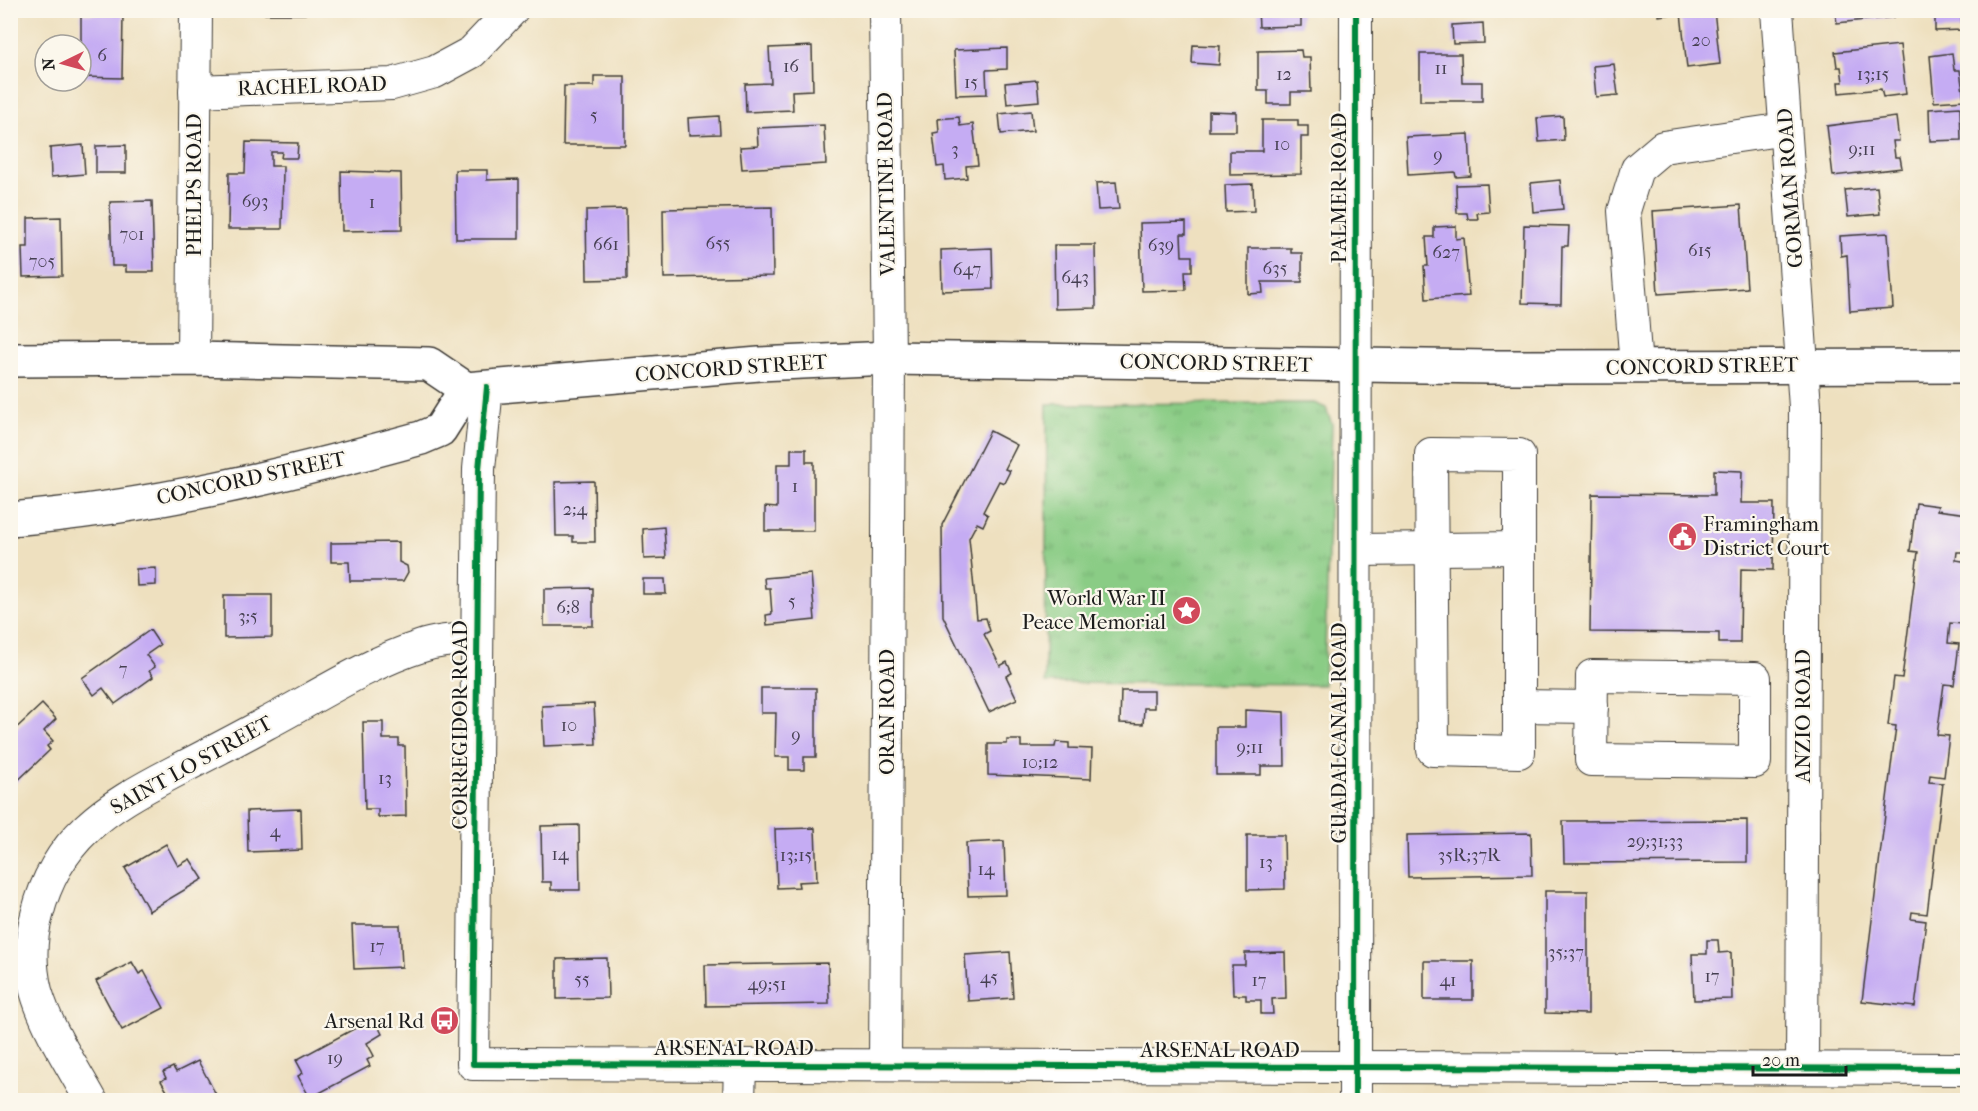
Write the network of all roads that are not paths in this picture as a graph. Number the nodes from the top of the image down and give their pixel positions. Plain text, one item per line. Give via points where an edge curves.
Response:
1 (196, 10) edge
2 (512, 10) edge
3 (885, 10) edge
4 (1356, 10) edge
5 (1777, 10) edge
6 (195, 91) junction
7 (1785, 129) junction
8 (889, 358) junction
9 (193, 359) junction
10 (10, 360) edge
11 (1803, 365) junction
12 (1358, 366) junction
13 (1968, 366) edge
14 (1636, 367) junction
15 (477, 388) junction
16 (10, 519) edge
17 (1519, 548) junction
18 (1431, 549) junction
19 (1357, 550) junction
20 (477, 639) junction
21 (1519, 706) junction
22 (1592, 707) junction
23 (1755, 707) junction
24 (1803, 707) junction
25 (473, 1064) joint
26 (740, 1065) junction
27 (885, 1065) junction
28 (1355, 1066) junction
29 (1802, 1068) junction
30 (1968, 1069) edge
31 (91, 1101) edge
32 (739, 1101) edge
33 (1355, 1101) edge

1 - 6 street, PHELPS ROAD
2 - 6 street, RACHEL ROAD via 472,52 435,72 392,84
3 - 8 street, VALENTINE ROAD
4 - 12 street, PALMER ROAD via 1354,197
5 - 7 street, GORMAN ROAD
6 - 9 street, PHELPS ROAD
7 - 11 street, GORMAN ROAD
7 - 14 street via 1663,147 1637,169 1624,211
8 - 12 main road, CONCORD STREET
8 - 15 main road, CONCORD STREET via 759,364
8 - 27 street, ORAN ROAD
9 - 10 main road
9 - 15 main road via 429,364
11 - 13 main road, CONCORD STREET
11 - 14 main road, CONCORD STREET
11 - 24 street, ANZIO ROAD
12 - 14 main road, CONCORD STREET
12 - 19 street, GUADALCANAL ROAD
15 - 16 main road, CONCORD STREET via 440,430 421,438 172,497
15 - 20 street, CORREGIDOR ROAD
17 - 18 street
17 - 18 street via 1519,455 1431,454
17 - 21 street
18 - 19 street
18 - 21 street via 1433,750 1519,752
19 - 28 street, GUADALCANAL ROAD
20 - 25 street, CORREGIDOR ROAD
20 - 31 street, SAINT LO STREET via 446,640 397,655 131,794 90,823 68,847 40,900 31,962 46,1017
21 - 22 street
22 - 23 street via 1592,676 1755,678
22 - 23 street via 1591,760 1755,762
23 - 24 street
24 - 29 street, ANZIO ROAD
25 - 26 street, ARSENAL ROAD
26 - 27 street, ARSENAL ROAD
26 - 32 street
27 - 28 street, ARSENAL ROAD
28 - 29 street, ARSENAL ROAD
28 - 33 street, GUADALCANAL ROAD
29 - 30 street, ARSENAL ROAD

